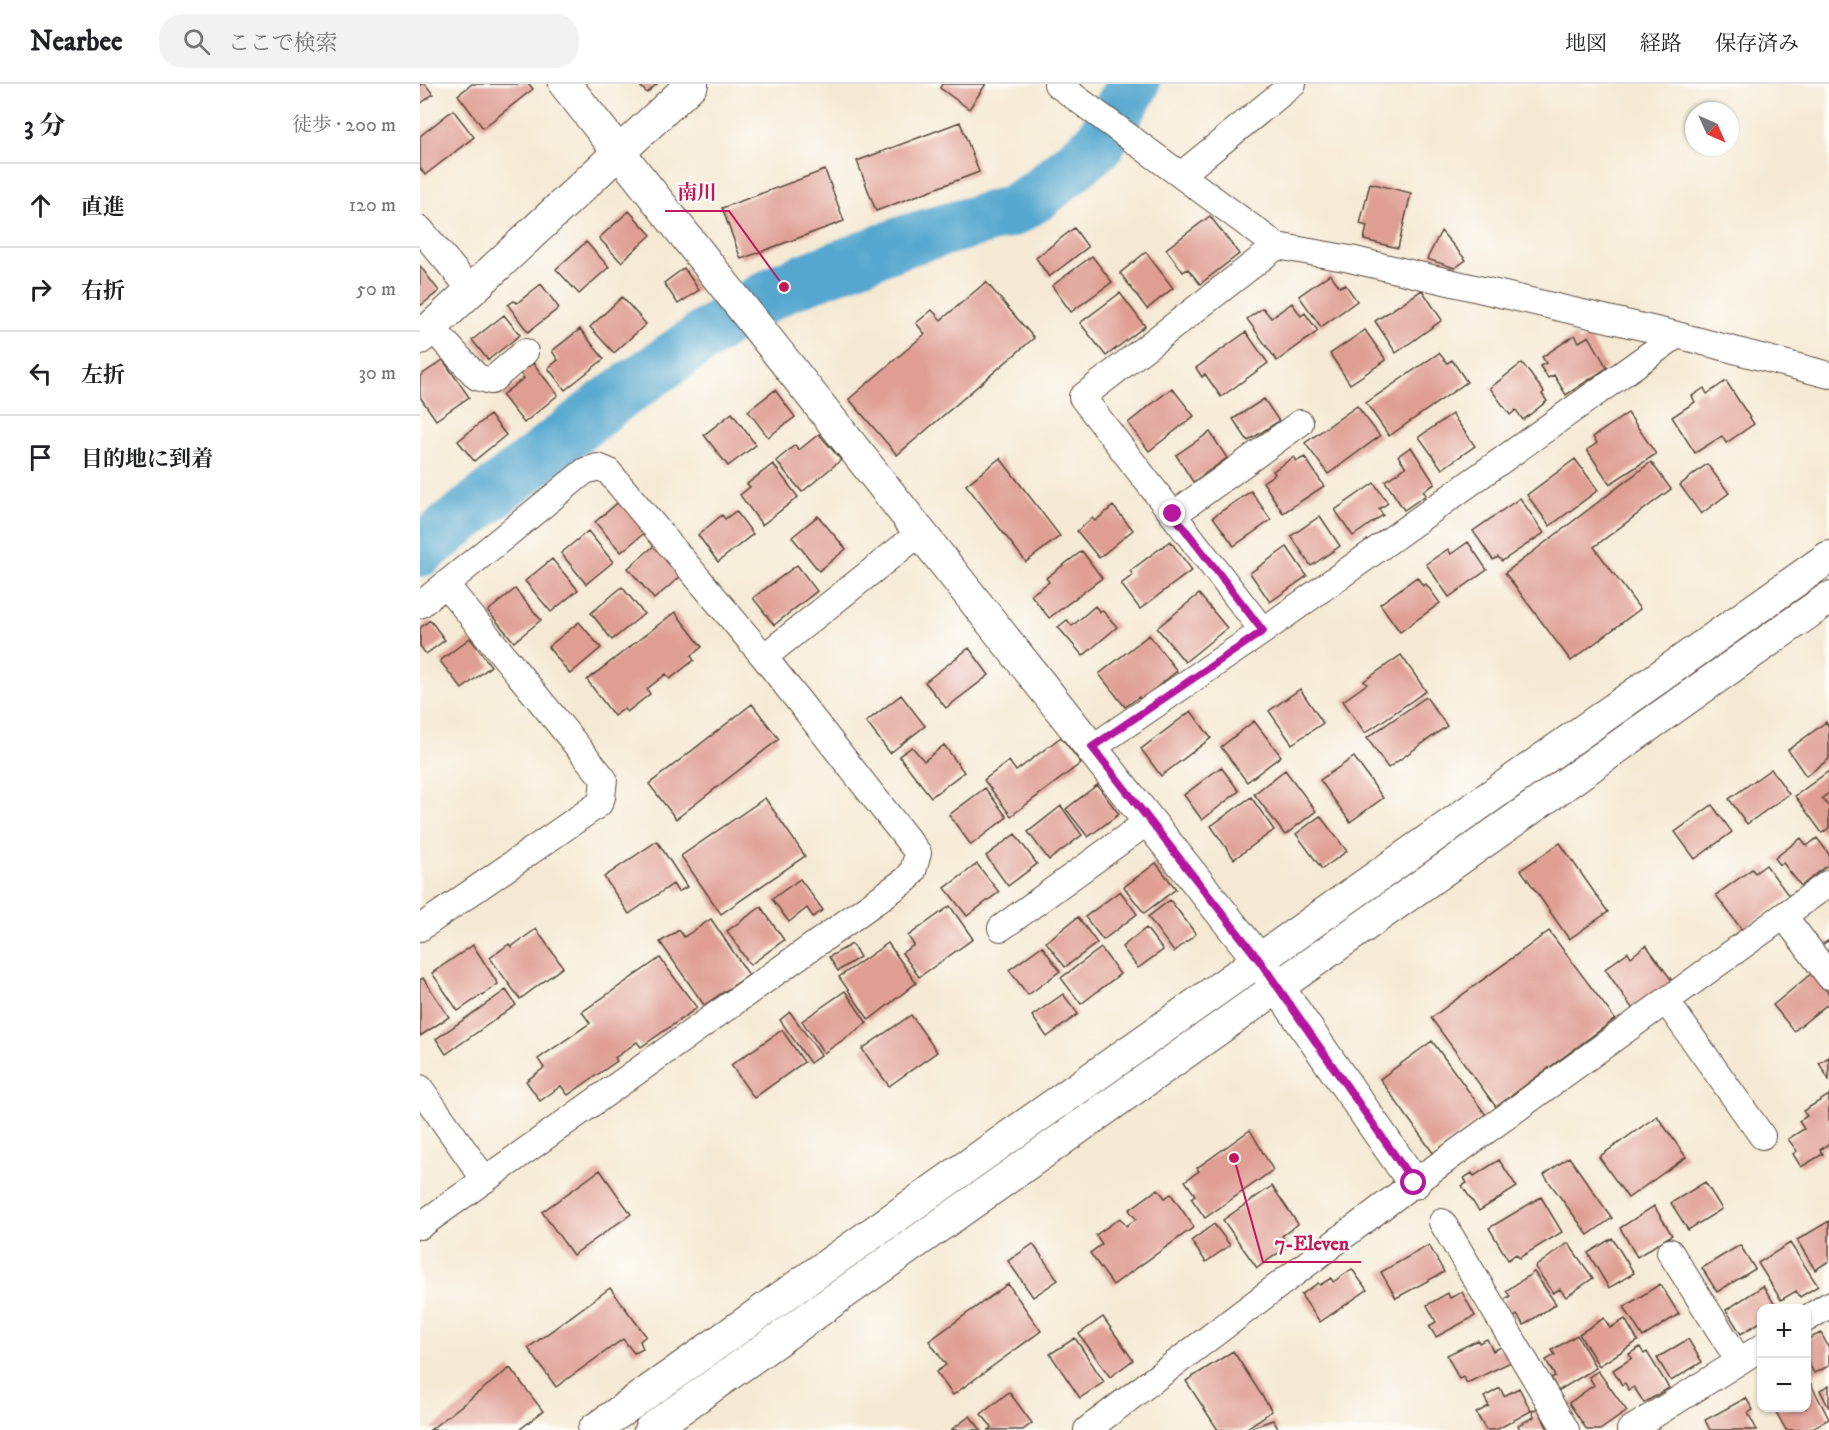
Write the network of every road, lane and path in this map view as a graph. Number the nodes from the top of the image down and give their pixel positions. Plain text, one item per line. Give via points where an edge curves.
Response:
1 (565, 84) edge
2 (692, 84) edge
3 (1057, 84) edge
4 (1293, 84) edge
5 (619, 152) junction
6 (1182, 174) junction
7 (420, 229) edge
8 (1277, 246) junction
9 (471, 291) junction
10 (426, 333) edge
11 (1677, 335) junction
12 (525, 352) dead end
13 (1829, 375) edge
14 (1300, 423) dead end
15 (1173, 514) junction
16 (921, 532) junction
17 (1829, 557) edge
18 (446, 585) junction
19 (1829, 598) edge
20 (420, 605) edge
21 (1263, 631) junction
22 (764, 657) junction
23 (1092, 747) junction
24 (1150, 820) junction
25 (1829, 883) edge
26 (1784, 915) junction
27 (420, 928) edge
28 (1001, 928) dead end
29 (1259, 960) junction
30 (1829, 976) edge
31 (1278, 986) junction
32 (1666, 1001) junction
33 (420, 1088) edge
34 (1762, 1136) dead end
35 (485, 1180) junction
36 (1414, 1183) junction
37 (1442, 1222) dead end
38 (420, 1226) edge
39 (1670, 1252) dead end
40 (1829, 1305) edge
41 (1811, 1316) edge
42 (1757, 1350) edge
43 (1739, 1361) junction
44 (1666, 1420) edge
45 (594, 1430) edge
46 (650, 1430) edge
47 (1087, 1430) edge
48 (1566, 1430) edge
49 (1630, 1430) edge

1 - 5 street
2 - 5 street
3 - 6 street
4 - 6 street
5 - 9 street
5 - 16 street
6 - 8 street
7 - 9 street
8 - 11 street via 1350,259
8 - 15 street via 1082,397
9 - 10 street
10 - 12 street via 477,377 491,381
11 - 13 street
11 - 21 street
14 - 15 street
15 - 21 street
16 - 22 street
16 - 23 street
17 - 29 street
18 - 20 street
18 - 22 street via 585,471 598,467 608,471
18 - 27 street via 604,779 598,804
19 - 31 street
21 - 23 street
22 - 35 street via 915,847 918,853 913,871
23 - 24 street
24 - 28 street
24 - 29 street
25 - 26 street
26 - 30 street
26 - 32 street
29 - 31 street
29 - 45 street
31 - 36 street
31 - 46 street
32 - 34 street
32 - 36 street
33 - 35 street
35 - 38 street
36 - 47 street
37 - 48 street
39 - 43 street
40 - 41 street
42 - 43 street
43 - 44 street
44 - 49 street

